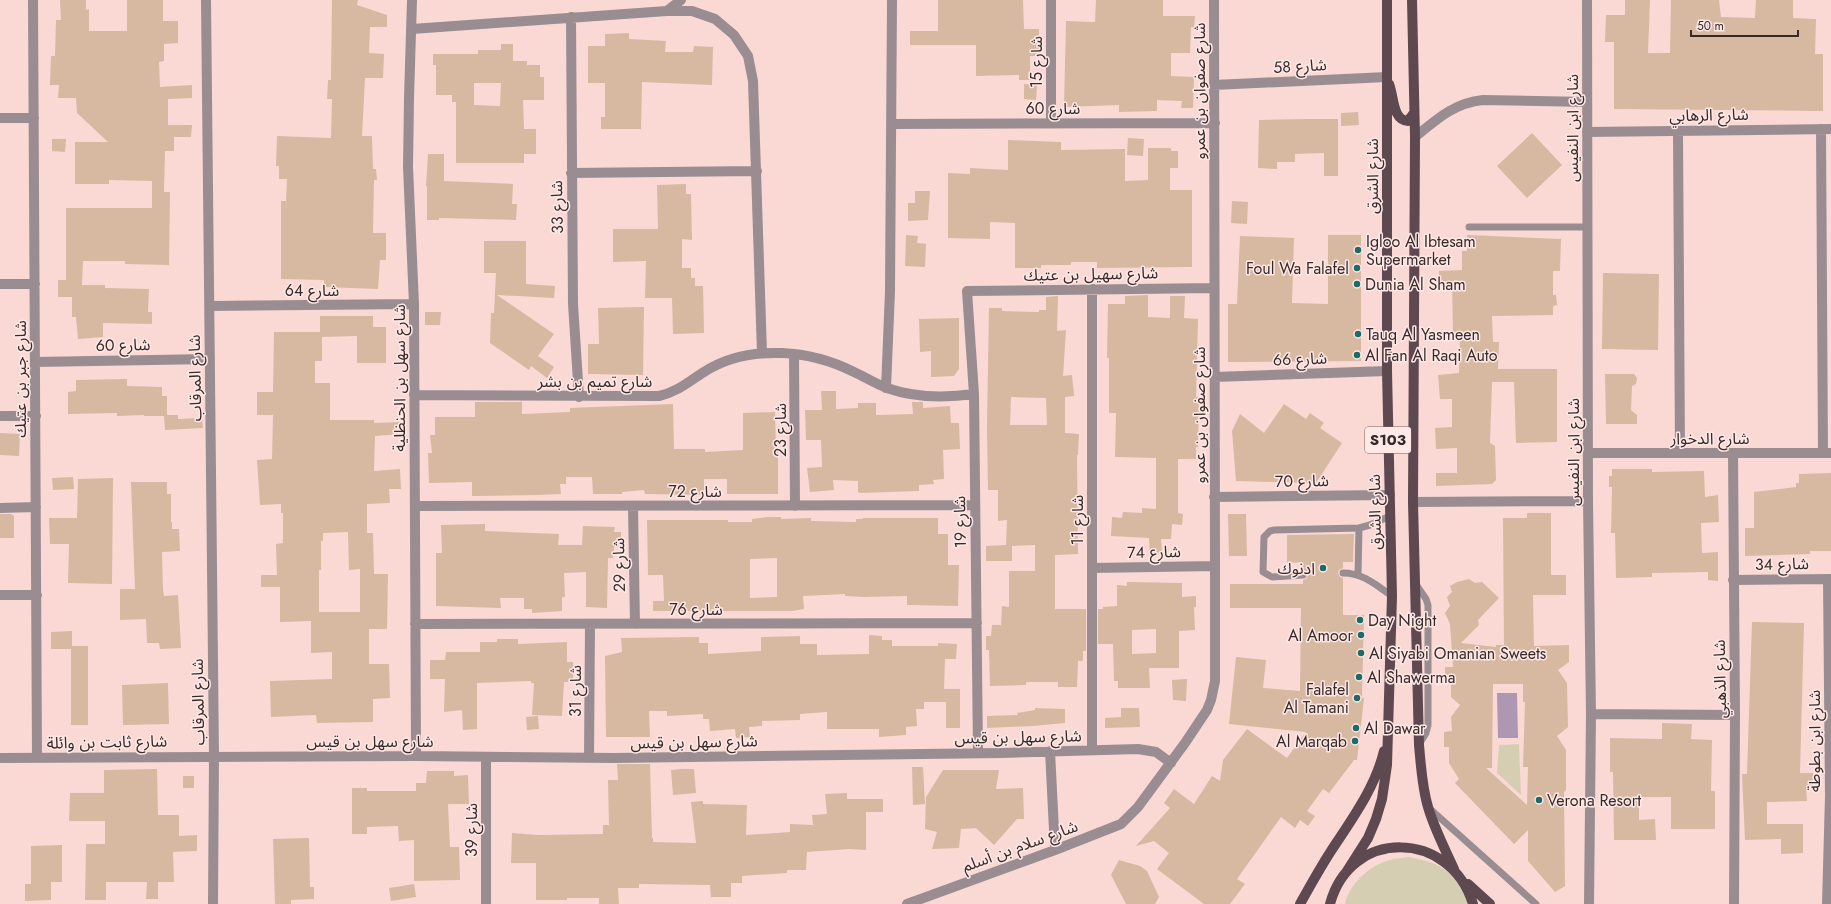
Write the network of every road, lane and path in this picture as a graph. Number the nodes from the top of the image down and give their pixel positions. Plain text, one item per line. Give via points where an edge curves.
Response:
1 (33, 0) edge
2 (206, 0) edge
3 (412, 0) edge
4 (681, 0) edge
5 (892, 0) edge
6 (1051, 0) edge
7 (1214, 0) edge
8 (1387, 0) edge
9 (1412, 0) edge
10 (1586, 0) edge
11 (667, 11) junction
12 (571, 17) junction
13 (412, 29) junction
14 (1387, 77) junction
15 (1214, 85) junction
16 (1587, 102) junction
17 (1414, 113) junction
18 (0, 118) edge
19 (34, 118) junction
20 (1051, 123) junction
21 (1215, 123) junction
22 (892, 124) junction
23 (1826, 129) edge
24 (1678, 131) junction
25 (1587, 132) junction
26 (1415, 137) junction
27 (757, 171) junction
28 (571, 172) junction
29 (1469, 227) dead end
30 (1588, 227) junction
31 (0, 284) edge
32 (35, 284) junction
33 (1214, 288) junction
34 (1092, 289) junction
35 (967, 291) joint
36 (414, 304) junction
37 (210, 306) junction
38 (762, 353) junction
39 (794, 354) junction
40 (210, 359) junction
41 (35, 362) junction
42 (1387, 371) junction
43 (1214, 377) junction
44 (886, 388) junction
45 (974, 394) junction
46 (414, 395) junction
47 (579, 396) junction
48 (0, 416) edge
49 (36, 416) junction
50 (1588, 453) junction
51 (1680, 453) junction
52 (1732, 453) junction
53 (1827, 453) edge
54 (1390, 495) junction
55 (1214, 497) junction
56 (1588, 501) junction
57 (1413, 502) junction
58 (974, 505) junction
59 (415, 506) junction
60 (633, 506) junction
61 (795, 506) junction
62 (36, 507) junction
63 (0, 508) edge
64 (1390, 516) junction
65 (1359, 528) junction
66 (1215, 566) junction
67 (1092, 568) junction
68 (1343, 573) dead end
69 (1303, 575) dead end
70 (1358, 575) junction
71 (1830, 579) edge
72 (1733, 580) junction
73 (0, 595) edge
74 (36, 595) junction
75 (1392, 596) junction
76 (977, 623) junction
77 (415, 624) junction
78 (590, 624) junction
79 (635, 624) junction
80 (1830, 670) edge
81 (1591, 714) junction
82 (1735, 715) junction
83 (1388, 733) junction
84 (1092, 750) junction
85 (1050, 752) junction
86 (978, 753) junction
87 (214, 756) junction
88 (416, 756) junction
89 (486, 757) junction
90 (0, 758) edge
91 (37, 758) junction
92 (589, 758) junction
93 (1171, 763) junction
94 (1830, 796) edge
95 (1138, 807) joint
96 (1428, 807) junction
97 (1055, 850) junction
98 (1454, 869) junction
99 (1347, 872) junction
100 (1462, 879) junction
101 (213, 904) edge
102 (486, 904) edge
103 (907, 904) edge
104 (1300, 904) edge
105 (1330, 904) edge
106 (1473, 904) edge
107 (1490, 904) edge
108 (1536, 904) edge
109 (1589, 904) edge
110 (1734, 904) edge
111 (1827, 904) edge

1 - 19 street, شارع جبر بن عتيك
2 - 37 street, شارع المرقاب
3 - 13 street, شارع سهل بن الحنظلية
4 - 11 street
5 - 22 street
6 - 20 street, شارع 15
7 - 15 street, شارع صفوان بن عمرو
8 - 14 main road, شارع الشرق / S103
9 - 17 main road, S103
10 - 16 street, شارع ابن النفيس
11 - 12 street
11 - 27 street via 692,11 715,20 734,35 748,56 753,81
12 - 13 street
12 - 28 street, شارع 33
13 - 36 street, شارع سهل بن الحنظلية via 408,167
14 - 15 street, شارع 58
14 - 17 main road via 1397,116 1403,121 1408,121
14 - 42 main road, شارع الشرق / S103
15 - 21 street, شارع صفوان بن عمرو
16 - 25 street, شارع ابن النفيس
16 - 26 street via 1468,101 1454,107
17 - 26 main road, S103
18 - 19 street
19 - 32 street, شارع جبر بن عتيك
20 - 21 street, شارع 60
20 - 22 street, شارع 60
21 - 33 street, شارع صفوان بن عمرو
22 - 44 street
23 - 24 street, شارع الرهابي
23 - 53 street
24 - 25 street, شارع الرهابي
24 - 51 street
25 - 30 street, شارع ابن النفيس
26 - 57 main road, S103
27 - 28 street
27 - 38 street
28 - 47 street, شارع 33 via 573,304
29 - 30 lane
30 - 50 street, شارع ابن النفيس
31 - 32 street
32 - 41 street, شارع جبر بن عتيك
33 - 34 street, شارع سهيل بن عتيك
33 - 43 street, شارع صفوان بن عمرو
34 - 35 street, شارع سهيل بن عتيك
34 - 67 street, شارع 11
35 - 45 street, شارع 19
36 - 37 street, شارع 64
36 - 46 street, شارع سهل بن الحنظلية
37 - 40 street, شارع المرقاب
38 - 39 street, شارع تميم بن بشر
38 - 47 street, شارع تميم بن بشر via 726,361 704,372 677,391 659,396
39 - 44 street, شارع تميم بن بشر via 837,364
39 - 61 street, شارع 23
40 - 41 street, شارع 60
40 - 87 street, شارع المرقاب
41 - 49 street, شارع جبر بن عتيك
42 - 43 street, شارع 66
42 - 54 main road, شارع الشرق / S103
43 - 55 street, شارع صفوان بن عمرو
44 - 45 street, شارع تميم بن بشر via 903,393 938,397
45 - 58 street, شارع 19
46 - 47 street, شارع تميم بن بشر
46 - 59 street, شارع سهل بن الحنظلية
48 - 49 street
49 - 62 street, شارع جبر بن عتيك
50 - 51 street, شارع الدخوار
50 - 56 street, شارع ابن النفيس
51 - 52 street, شارع الدخوار
52 - 53 street, شارع الدخوار
52 - 72 street, شارع الذهبي
54 - 55 street, شارع 70
54 - 64 main road, شارع الشرق / S103
55 - 66 street, شارع صفوان بن عمرو
56 - 57 street
56 - 81 street, شارع ابن النفيس
57 - 96 main road, S103 via 1419,745
58 - 61 street, شارع 72
58 - 76 street, شارع 19
59 - 60 street, شارع 72
59 - 77 street, شارع سهل بن الحنظلية
60 - 61 street, شارع 72
60 - 79 street, شارع 29
62 - 63 street
62 - 74 street, شارع جبر بن عتيك
64 - 65 lane
64 - 75 main road, شارع الشرق / S103
65 - 69 lane via 1274,530 1267,533 1263,541 1264,572 1272,577
65 - 70 lane
66 - 67 street, شارع 74
66 - 93 street, شارع صفوان بن عمرو via 1213,691 1207,710
67 - 84 street, شارع 11
68 - 70 lane
70 - 75 lane
71 - 72 street, شارع 34
71 - 80 street, شارع ابن بطوطة
72 - 82 street, شارع الذهبي
73 - 74 street
74 - 91 street, شارع جبر بن عتيك
75 - 83 main road, شارع الشرق / S103
76 - 79 street, شارع 76
76 - 86 street, شارع 19
77 - 78 street, شارع 76
77 - 88 street, شارع سهل بن الحنظلية
78 - 79 street, شارع 76
78 - 92 street, شارع 31
80 - 94 street, شارع ابن بطوطة
81 - 82 street
81 - 109 street, شارع ابن النفيس
82 - 110 street, شارع الذهبي
83 - 99 main road, شارع الشرق / S103 via 1382,799 1368,838
83 - 104 main road via 1384,753 1369,792
84 - 85 street, شارع سهل بن قيس
84 - 93 street, شارع سهل بن قيس via 1147,750 1156,752
85 - 86 street, شارع سهل بن قيس
85 - 97 street
86 - 92 street, شارع سهل بن قيس
87 - 88 street, شارع سهل بن قيس
87 - 91 street, شارع ثابت بن وائلة
87 - 101 street, شارع المرقاب
88 - 89 street, شارع سهل بن قيس
89 - 92 street, شارع سهل بن قيس
89 - 102 street, شارع 39
90 - 91 street, شارع ثابت بن وائلة
93 - 95 street, شارع صفوان بن عمرو
94 - 111 street, شارع ابن بطوطة
95 - 97 street, شارع سلام بن أسلم via 1122,824
96 - 98 main road, S103
96 - 108 lane
97 - 103 street, شارع سلام بن أسلم
98 - 99 main road via 1441,858 1426,851 1392,848 1375,852 1360,860
98 - 100 main road
99 - 105 main road via 1337,886
100 - 106 main road via 1470,891
100 - 107 main road

